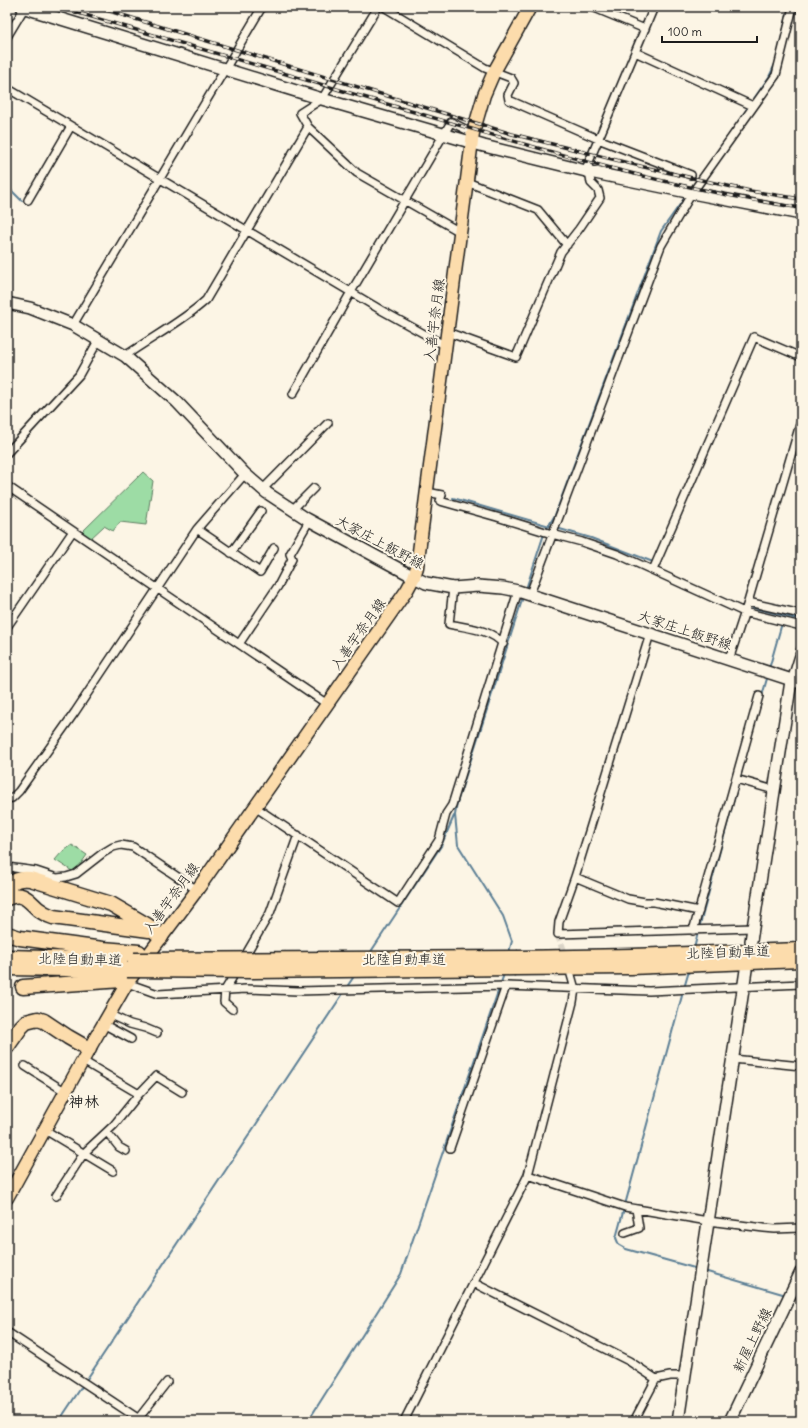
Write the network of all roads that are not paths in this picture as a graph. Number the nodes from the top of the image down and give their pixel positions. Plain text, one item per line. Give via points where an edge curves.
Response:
1 (23, 7) edge
2 (262, 7) edge
3 (378, 7) edge
4 (384, 7) edge
5 (530, 7) edge
6 (592, 7) edge
7 (654, 7) edge
8 (793, 7) edge
9 (645, 29) junction
10 (7, 37) edge
11 (635, 52) junction
12 (225, 69) junction
13 (494, 72) junction
14 (7, 88) edge
15 (322, 98) junction
16 (753, 106) junction
17 (71, 126) junction
18 (308, 127) junction
19 (444, 134) junction
20 (473, 138) junction
21 (598, 139) junction
22 (590, 172) junction
23 (691, 175) dead end
24 (160, 178) junction
25 (467, 182) junction
26 (692, 194) junction
27 (28, 200) dead end
28 (405, 200) junction
29 (801, 214) edge
30 (248, 230) junction
31 (460, 232) junction
32 (567, 245) junction
33 (351, 292) junction
34 (7, 303) edge
35 (73, 324) junction
36 (447, 332) junction
37 (99, 339) junction
38 (446, 346) junction
39 (126, 356) junction
40 (801, 357) edge
41 (293, 394) dead end
42 (801, 421) edge
43 (328, 423) dead end
44 (7, 453) edge
45 (245, 474) junction
46 (7, 486) edge
47 (314, 488) dead end
48 (263, 489) junction
49 (427, 492) junction
50 (292, 510) junction
51 (261, 511) dead end
52 (309, 521) junction
53 (197, 529) junction
54 (73, 531) junction
55 (552, 534) junction
56 (274, 548) dead end
57 (232, 553) junction
58 (653, 570) junction
59 (414, 577) junction
60 (156, 588) junction
61 (452, 588) junction
62 (518, 591) junction
63 (530, 594) junction
64 (748, 602) junction
65 (744, 612) junction
66 (801, 614) edge
67 (801, 626) edge
68 (7, 627) edge
69 (650, 634) junction
70 (239, 644) junction
71 (502, 644) junction
72 (801, 649) edge
73 (729, 660) junction
74 (796, 682) edge
75 (758, 696) dead end
76 (327, 704) junction
77 (736, 779) junction
78 (774, 790) junction
79 (7, 799) edge
80 (255, 807) junction
81 (298, 835) junction
82 (7, 867) edge
83 (575, 877) junction
84 (7, 887) edge
85 (197, 890) junction
86 (7, 898) edge
87 (699, 911) junction
88 (753, 928) junction
89 (692, 931) junction
90 (7, 934) edge
91 (161, 937) junction
92 (751, 941) dead end
93 (801, 950) edge
94 (7, 957) edge
95 (801, 960) edge
96 (517, 963) junction
97 (257, 966) junction
98 (7, 968) edge
99 (130, 969) junction
100 (746, 970) dead end
101 (571, 975) dead end
102 (801, 984) edge
103 (506, 986) junction
104 (744, 986) junction
105 (23, 987) dead end
106 (575, 989) junction
107 (225, 990) junction
108 (232, 1009) dead end
109 (106, 1019) junction
110 (7, 1033) edge
111 (157, 1033) dead end
112 (131, 1039) dead end
113 (7, 1047) edge
114 (86, 1055) junction
115 (733, 1059) junction
116 (25, 1066) dead end
117 (801, 1066) edge
118 (66, 1092) junction
119 (182, 1092) dead end
120 (139, 1094) junction
121 (45, 1130) junction
122 (107, 1132) junction
123 (450, 1148) dead end
124 (126, 1151) dead end
125 (84, 1153) junction
126 (113, 1171) dead end
127 (528, 1175) junction
128 (56, 1196) dead end
129 (7, 1198) edge
130 (636, 1209) junction
131 (708, 1221) junction
132 (801, 1228) edge
133 (625, 1234) dead end
134 (801, 1272) edge
135 (474, 1283) junction
136 (7, 1332) edge
137 (685, 1376) junction
138 (656, 1379) junction
139 (167, 1382) dead end
140 (140, 1420) edge
141 (404, 1421) edge
142 (634, 1421) edge
143 (678, 1421) edge
144 (730, 1421) edge

1 - 10 street
1 - 12 street
2 - 12 street
3 - 15 street
4 - 13 street
5 - 13 main road, 入善宇奈月線
6 - 9 street
7 - 9 street
8 - 16 street via 776,75
9 - 11 street
11 - 16 street
11 - 21 street
12 - 15 street
12 - 24 street
13 - 20 main road, 入善宇奈月線 via 484,95
13 - 21 street via 510,78 514,83 508,95 509,100
14 - 17 street
15 - 18 street via 300,113
15 - 19 street
16 - 26 street
17 - 24 street
17 - 27 street
18 - 28 street via 358,172
18 - 30 street
19 - 20 street
19 - 28 street
20 - 22 street
20 - 25 main road, 入善宇奈月線
21 - 22 street via 588,164
21 - 23 street
22 - 26 street
22 - 32 street via 592,183 600,198
24 - 30 street
24 - 35 street
25 - 31 main road, 入善宇奈月線
25 - 32 street via 538,210
26 - 29 street
26 - 55 street via 661,246
28 - 31 street
28 - 33 street
30 - 33 street
30 - 39 street via 206,300 194,311
31 - 36 main road, 入善宇奈月線
32 - 36 street via 561,252 516,357
33 - 38 street
33 - 41 street
34 - 35 street, 大家庄上飯野線 via 30,308
35 - 37 street, 大家庄上飯野線
36 - 38 main road, 入善宇奈月線
37 - 39 street, 大家庄上飯野線
37 - 44 street via 79,375
38 - 49 main road, 入善宇奈月線
39 - 45 street, 大家庄上飯野線 via 177,402
40 - 58 street via 754,337
42 - 64 street
43 - 48 street
45 - 48 street, 大家庄上飯野線
45 - 53 street
46 - 54 street
47 - 50 street
48 - 50 street, 大家庄上飯野線
49 - 55 street via 442,494 440,501
49 - 59 main road, 入善宇奈月線
50 - 52 street, 大家庄上飯野線
51 - 57 street
52 - 59 street, 大家庄上飯野線
52 - 70 street via 290,554 292,559 278,586
53 - 57 street
53 - 60 street
54 - 60 street
54 - 68 street
55 - 58 street via 617,554
55 - 63 street
56 - 57 street via 260,572
58 - 65 street
59 - 61 street, 大家庄上飯野線
59 - 76 main road, 入善宇奈月線
60 - 70 street
60 - 79 street via 75,712 19,791
61 - 62 street, 大家庄上飯野線 via 478,586
61 - 71 street via 449,624 489,633
62 - 63 street, 大家庄上飯野線
62 - 71 street
63 - 69 street, 大家庄上飯野線
64 - 65 street
64 - 66 street
65 - 67 street
65 - 73 street
69 - 73 street, 大家庄上飯野線
69 - 83 street
70 - 76 street
71 - 81 street via 439,840 398,903
72 - 74 street
73 - 74 street, 大家庄上飯野線
74 - 78 street
75 - 77 street
76 - 80 main road, 入善宇奈月線
77 - 78 street
77 - 87 street
78 - 88 street
80 - 81 street
80 - 85 main road, 入善宇奈月線
81 - 107 street via 270,913
82 - 85 street via 36,871 58,878 66,877 76,874 103,853 121,845 133,847
83 - 87 street via 628,899
83 - 89 street via 559,922 558,934
84 - 91 highway via 14,880 30,879 112,904 147,925
85 - 91 main road, 入善宇奈月線
86 - 91 highway via 24,897 39,910 53,917 145,929
87 - 89 street
88 - 89 street
88 - 92 street
90 - 99 highway via 103,949
91 - 99 main road, 入善宇奈月線
93 - 96 highway, 北陸自動車道 via 647,955
94 - 99 highway, 北陸自動車道
95 - 96 highway, 北陸自動車道 via 631,967
96 - 97 highway, 北陸自動車道, bridge
97 - 99 highway, 北陸自動車道, bridge
97 - 99 highway, bridge
98 - 99 highway, 北陸自動車道
99 - 105 highway
99 - 107 street via 158,994
99 - 109 main road, 入善宇奈月線
100 - 104 street
101 - 106 street
102 - 104 street
103 - 106 street
103 - 107 street via 298,991
103 - 123 street
104 - 106 street via 649,991
104 - 115 street
106 - 127 street
107 - 108 street via 224,1002
109 - 111 street
109 - 112 street
109 - 114 main road, 入善宇奈月線
110 - 114 highway via 22,1018 35,1014 48,1018
113 - 114 highway via 26,1022 38,1019 68,1037
114 - 118 main road, 入善宇奈月線
114 - 120 street
115 - 117 street
115 - 131 street
116 - 118 street
118 - 121 main road, 入善宇奈月線
119 - 120 street via 156,1076
120 - 122 street
121 - 125 street
121 - 129 main road, 入善宇奈月線
122 - 124 street via 119,1147
122 - 125 street
125 - 126 street
125 - 128 street
127 - 130 street
127 - 135 street
130 - 131 street
130 - 133 street via 639,1228
131 - 132 street via 775,1229
131 - 137 street
134 - 144 street, 新屋上野線
135 - 138 street via 629,1362
135 - 141 street
136 - 140 street
137 - 138 street
137 - 143 street
138 - 142 street
139 - 140 street

